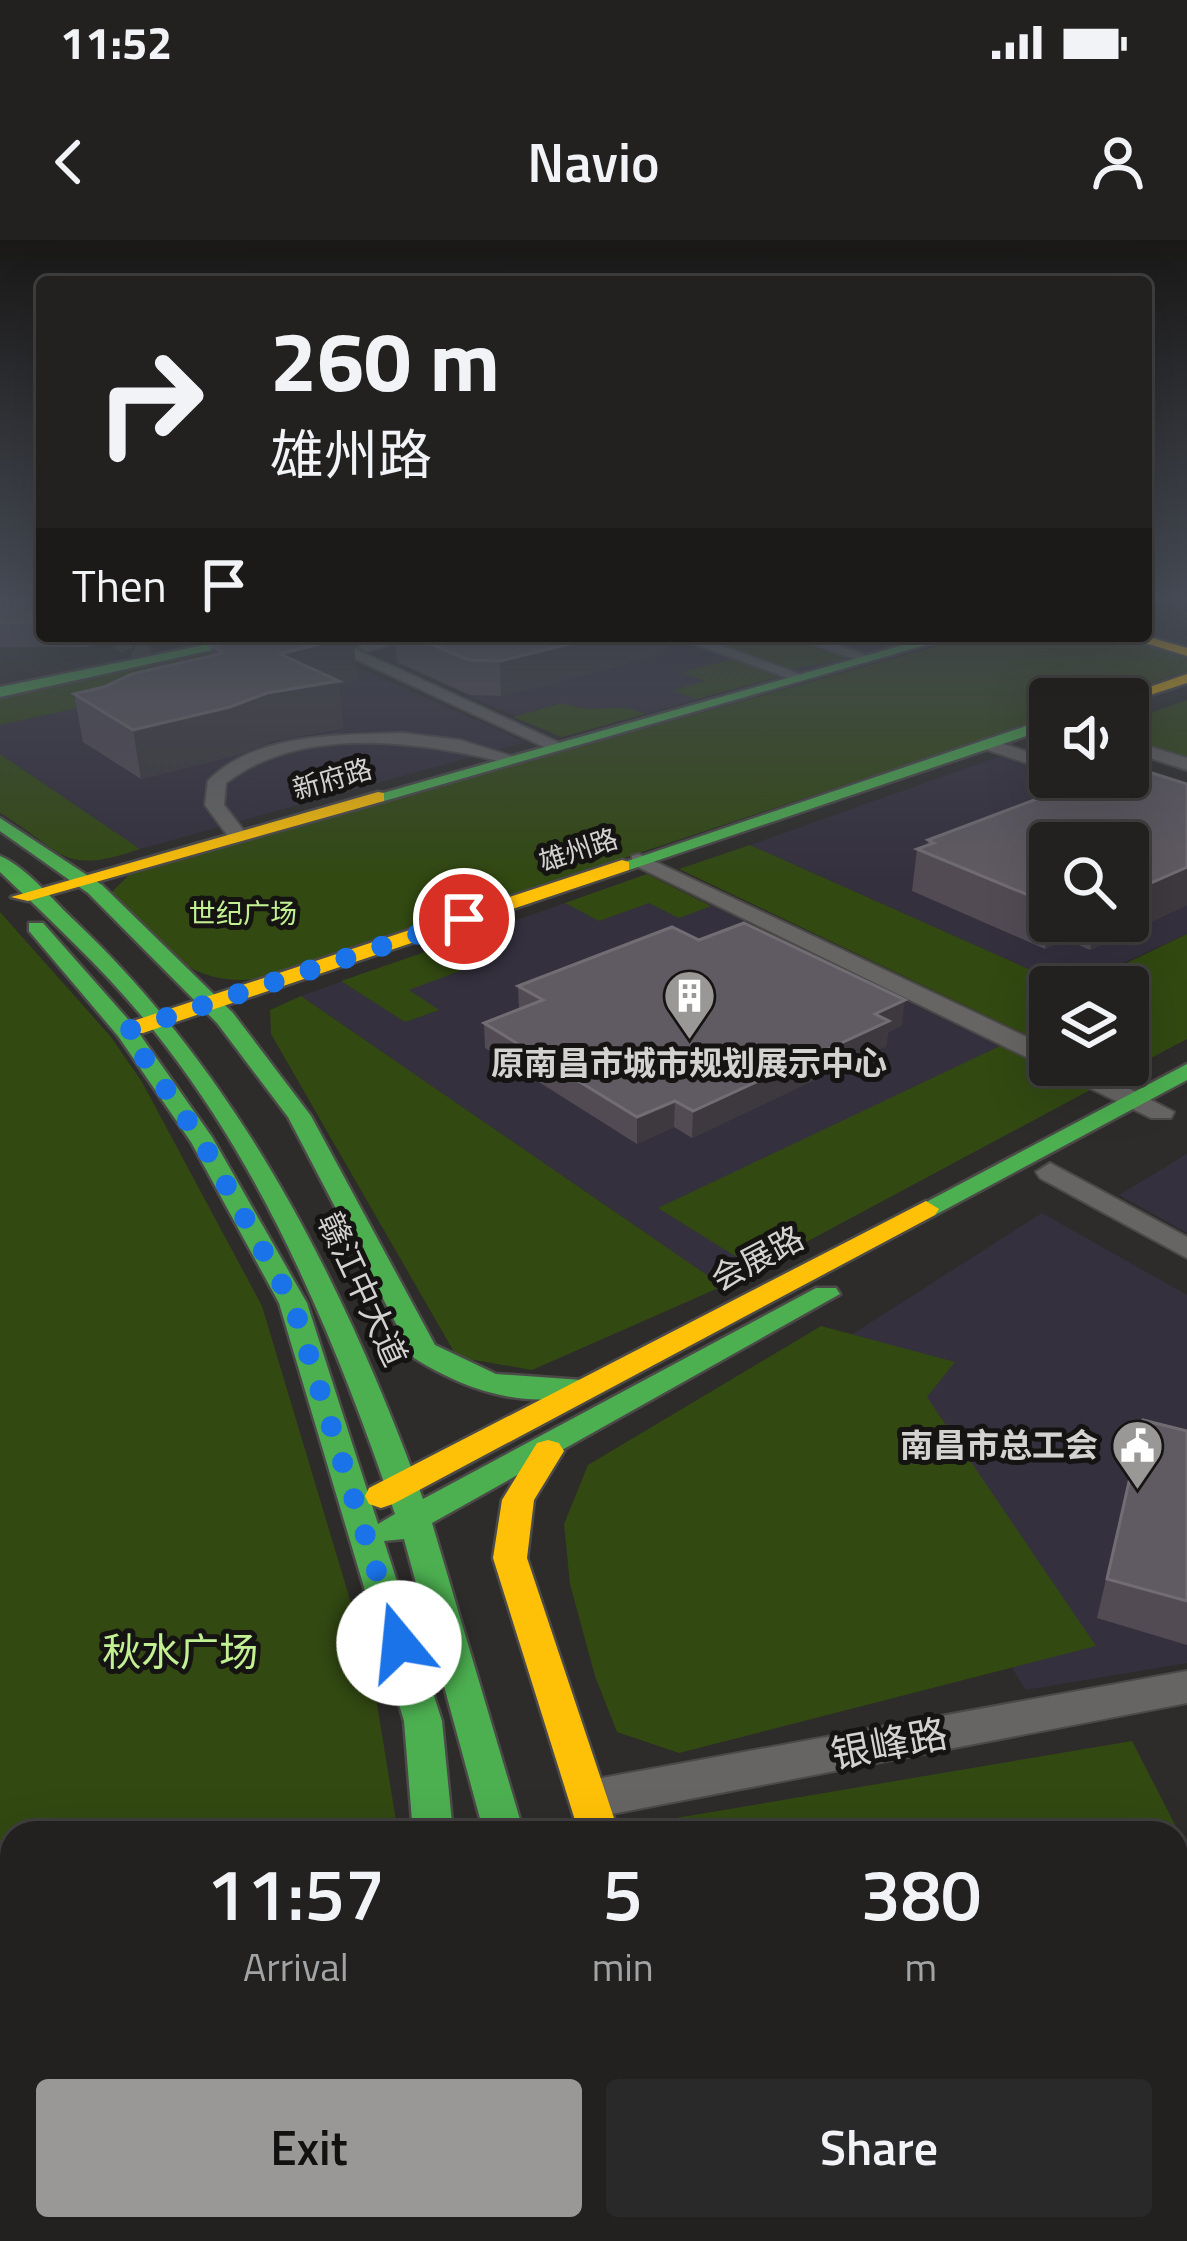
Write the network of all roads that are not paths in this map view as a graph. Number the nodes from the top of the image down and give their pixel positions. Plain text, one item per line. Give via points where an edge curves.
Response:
1 (441, 693) edge
2 (744, 693) edge
3 (1029, 730) edge
4 (988, 744) junction
5 (557, 746) junction
6 (1149, 752) edge
7 (1029, 758) edge
8 (511, 759) junction
9 (1187, 764) edge
10 (0, 824) edge
11 (238, 836) junction
12 (639, 860) junction
13 (0, 862) edge
14 (82, 880) junction
15 (37, 892) junction
16 (4, 897) edge
17 (210, 1003) junction
18 (159, 1020) junction
19 (126, 1031) junction
20 (1029, 1048) edge
21 (1187, 1071) edge
22 (1107, 1086) edge
23 (1187, 1098) edge
24 (1134, 1099) junction
25 (1161, 1112) junction
26 (1050, 1172) junction
27 (1187, 1249) edge
28 (596, 1383) junction
29 (559, 1440) junction
30 (403, 1486) junction
31 (360, 1507) junction
32 (414, 1519) junction
33 (368, 1543) junction
34 (1187, 1687) edge
35 (595, 1816) edge
36 (433, 1821) edge
37 (501, 1821) edge

1 - 5 street
2 - 5 main road, 新府路
3 - 4 main road, 雄州路
4 - 7 street
4 - 12 main road, 雄州路
5 - 8 main road, 新府路
6 - 9 street
8 - 11 main road, 新府路
8 - 11 street via 386,737 277,751 224,773 213,786 217,818
10 - 14 main road
11 - 14 main road, 新府路
12 - 17 main road, 雄州路
12 - 20 street
13 - 15 main road, 赣江中大道
14 - 15 main road, 新府路
14 - 17 main road
15 - 16 main road, 新府路
15 - 18 main road, 赣江中大道
16 - 19 main road
17 - 18 main road, 雄州路
17 - 28 main road via 299,1116 424,1351 487,1387 533,1393
18 - 19 main road, 雄州路
18 - 30 main road, 赣江中大道 via 265,1172 312,1257
19 - 31 main road via 202,1142 293,1304
21 - 24 main road, 会展路
22 - 24 street
23 - 25 main road, 会展路
24 - 25 street
24 - 28 main road, 会展路
25 - 26 main road, 会展路
26 - 27 street
26 - 29 main road, 会展路
28 - 30 main road, 会展路
29 - 32 main road, 会展路
29 - 35 main road via 518,1496 510,1558
30 - 31 main road, 会展路
30 - 32 main road, 赣江中大道
31 - 33 main road
32 - 33 main road, 会展路
32 - 37 main road, 赣江中大道 via 461,1657
33 - 36 main road via 422,1721
34 - 35 street, 银峰路

